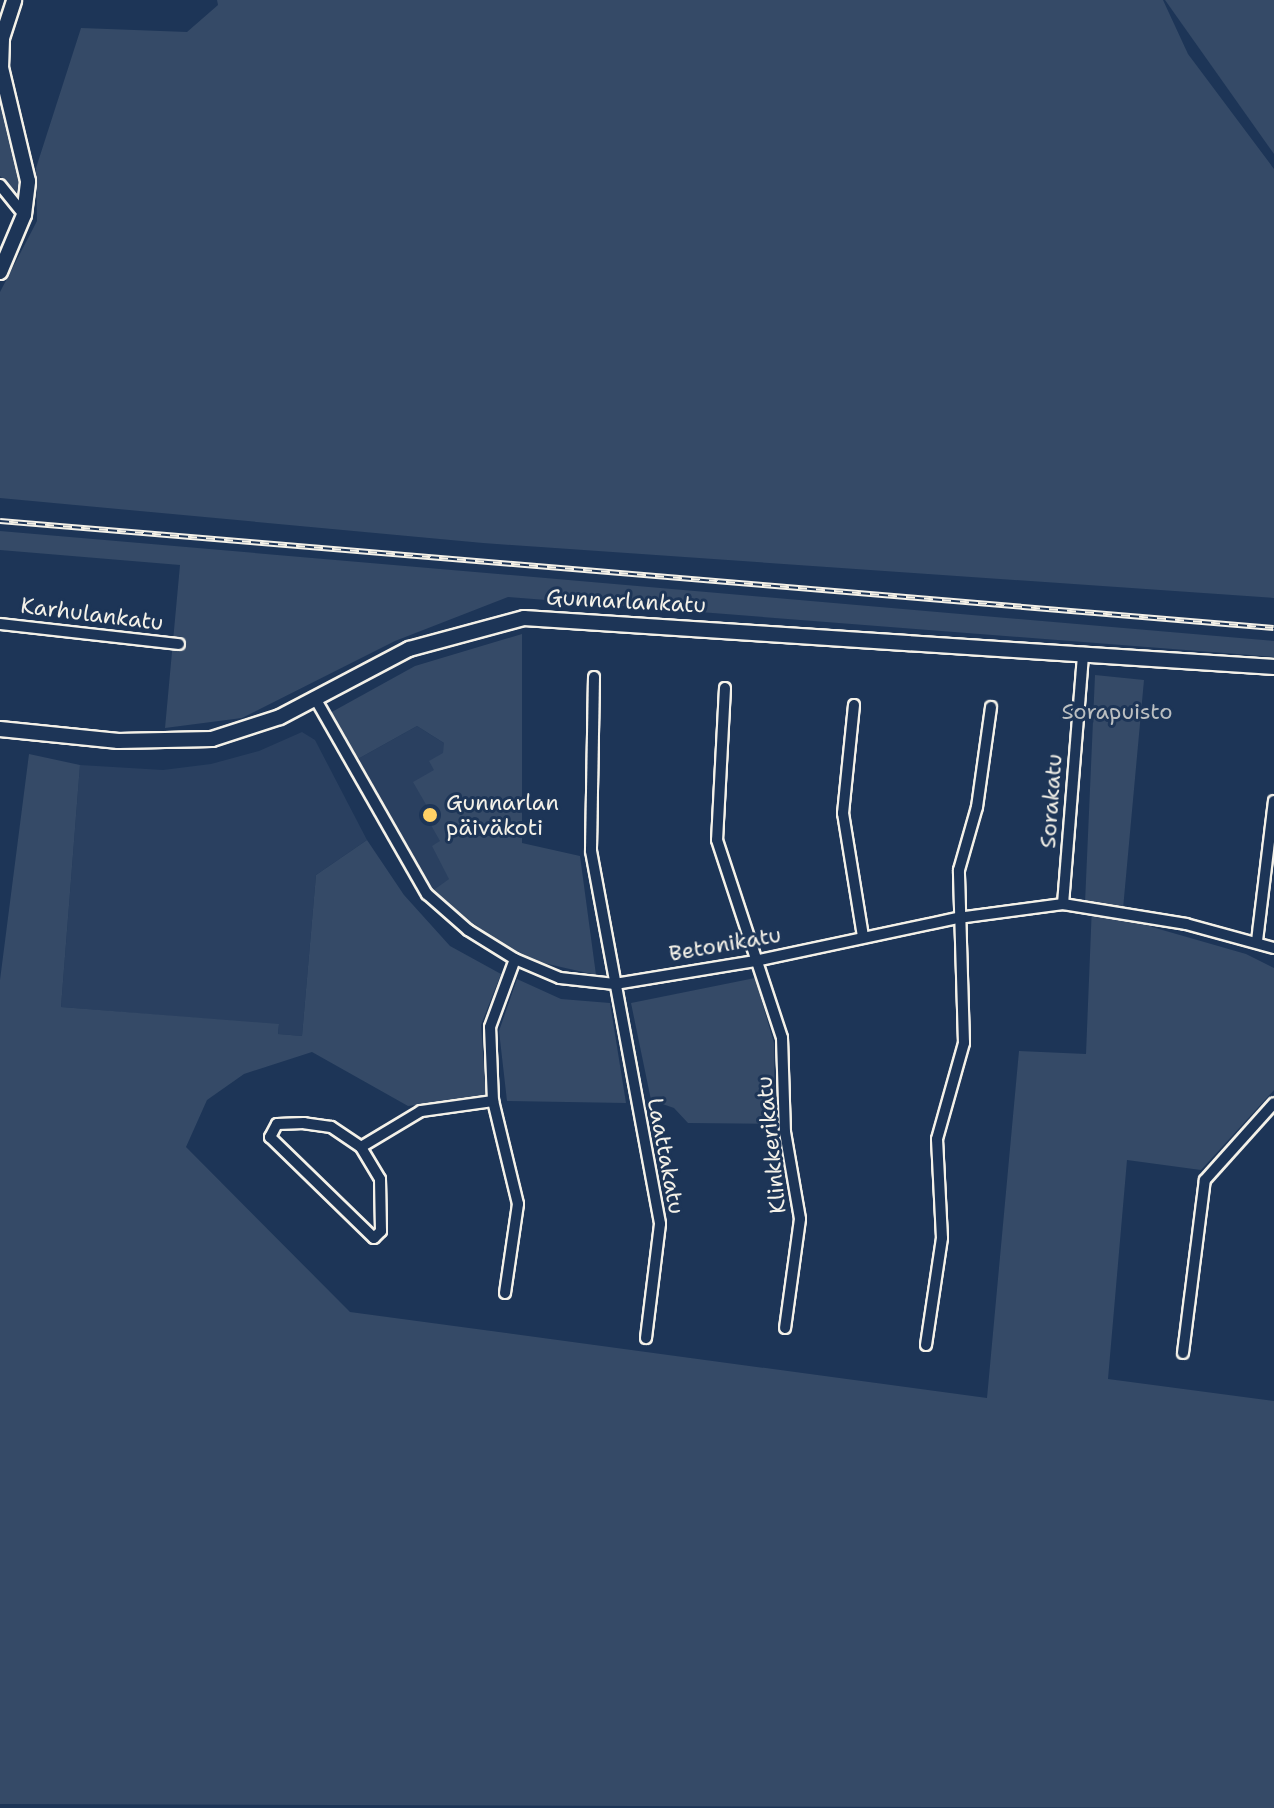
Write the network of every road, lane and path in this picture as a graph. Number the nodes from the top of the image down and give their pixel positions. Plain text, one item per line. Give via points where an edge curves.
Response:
1 (14, 0) edge
2 (0, 185) edge
3 (24, 215) junction
4 (0, 272) edge
5 (0, 624) edge
6 (179, 644) dead end
7 (1083, 653) junction
8 (1274, 667) edge
9 (594, 677) dead end
10 (725, 688) dead end
11 (315, 698) junction
12 (854, 705) dead end
13 (991, 707) dead end
14 (0, 729) edge
15 (1274, 801) edge
16 (1063, 904) junction
17 (958, 918) junction
18 (863, 936) junction
19 (1257, 941) junction
20 (1274, 948) edge
21 (515, 959) junction
22 (755, 961) junction
23 (615, 984) junction
24 (493, 1101) junction
25 (1274, 1103) edge
26 (361, 1147) junction
27 (505, 1293) dead end
28 (785, 1328) dead end
29 (646, 1338) dead end
30 (926, 1345) dead end
31 (1183, 1353) dead end

1 - 3 street via 2,38 1,68 26,156
2 - 3 street
3 - 4 street
5 - 6 street, Karhulankatu
7 - 8 street, Gunnarlankatu
7 - 11 street, Gunnarlankatu via 587,619 515,619 409,649
7 - 16 street, Sorakatu
9 - 23 street, Laattakatu via 591,851
10 - 22 street, Klinkkerikatu via 717,840
11 - 14 street, Gunnarlankatu via 259,725 199,740 118,741
11 - 21 street, Betonikatu via 427,894 468,930
12 - 18 street via 843,813
13 - 17 street via 977,807 959,870
15 - 19 street
16 - 17 street, Betonikatu
16 - 19 street, Betonikatu
17 - 18 street, Betonikatu
17 - 30 street via 964,1043 937,1139 942,1238
18 - 22 street, Betonikatu
19 - 20 street, Betonikatu
21 - 23 street, Betonikatu via 560,978
21 - 24 street via 490,1027
22 - 23 street, Betonikatu
22 - 28 street, Klinkkerikatu via 782,1038 785,1132 800,1219
23 - 29 street, Laattakatu via 660,1224
24 - 26 street via 421,1111
24 - 27 street via 518,1204
25 - 31 street via 1205,1180
26 - 26 street via 380,1179 381,1231 374,1238 270,1137 277,1124 304,1123 331,1127

